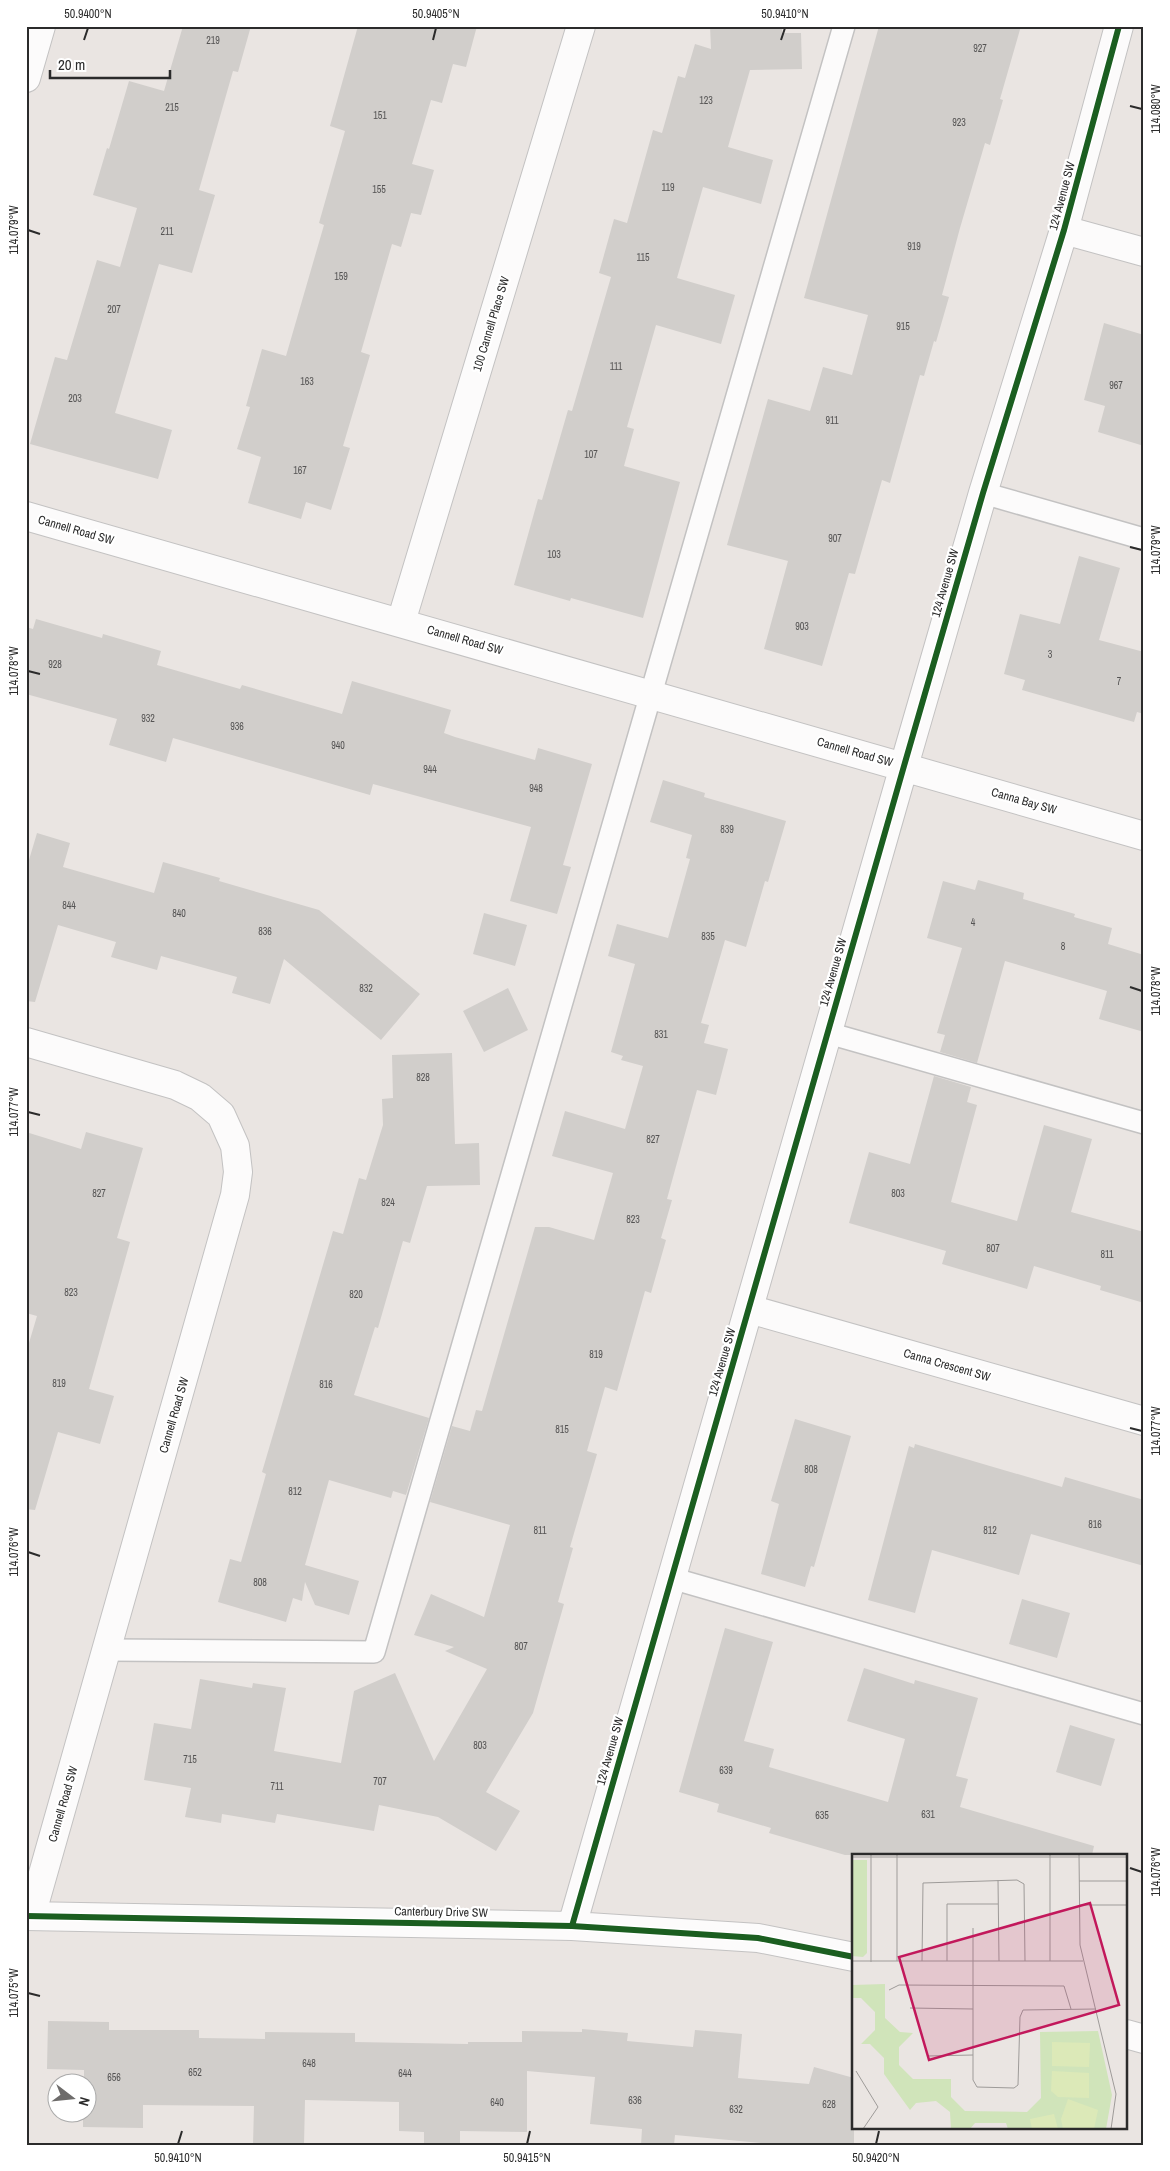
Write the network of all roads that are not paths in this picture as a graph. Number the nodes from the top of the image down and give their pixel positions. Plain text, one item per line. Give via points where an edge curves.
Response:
1 (41, 26) edge
2 (581, 26) edge
3 (844, 26) edge
4 (1119, 26) edge
5 (26, 78) edge
6 (1064, 230) junction
7 (1144, 252) edge
8 (984, 493) junction
9 (26, 516) edge
10 (1144, 539) edge
11 (401, 622) junction
12 (652, 694) junction
13 (904, 766) junction
14 (1144, 836) edge
15 (828, 1034) junction
16 (26, 1042) edge
17 (1144, 1123) edge
18 (749, 1309) junction
19 (1144, 1421) edge
20 (671, 1578) junction
21 (108, 1650) junction
22 (1144, 1714) edge
23 (29, 1916) edge
24 (572, 1926) junction
25 (852, 1957) edge
26 (1128, 2035) edge
27 (1144, 2039) edge

1 - 5 street
2 - 11 street, 100 Cannell Place SW
3 - 12 lane
4 - 6 street, 124 Avenue SW
6 - 7 street
6 - 8 street, 124 Avenue SW
8 - 10 lane
8 - 13 street, 124 Avenue SW
9 - 11 street, Cannell Road SW
11 - 12 street, Cannell Road SW
12 - 13 street, Cannell Road SW
12 - 21 lane via 374,1652
13 - 14 street, Canna Bay SW
13 - 15 street, 124 Avenue SW
15 - 17 lane
15 - 18 street, 124 Avenue SW
16 - 21 street, Cannell Road SW via 175,1085 200,1097 220,1115 235,1146 238,1172 235,1195
18 - 19 street, Canna Crescent SW
18 - 20 street, 124 Avenue SW
20 - 22 lane
20 - 24 street, 124 Avenue SW
21 - 23 street, Cannell Road SW
23 - 24 street, Canterbury Drive SW
24 - 25 street, Canterbury Drive SW via 758,1938
26 - 27 street

